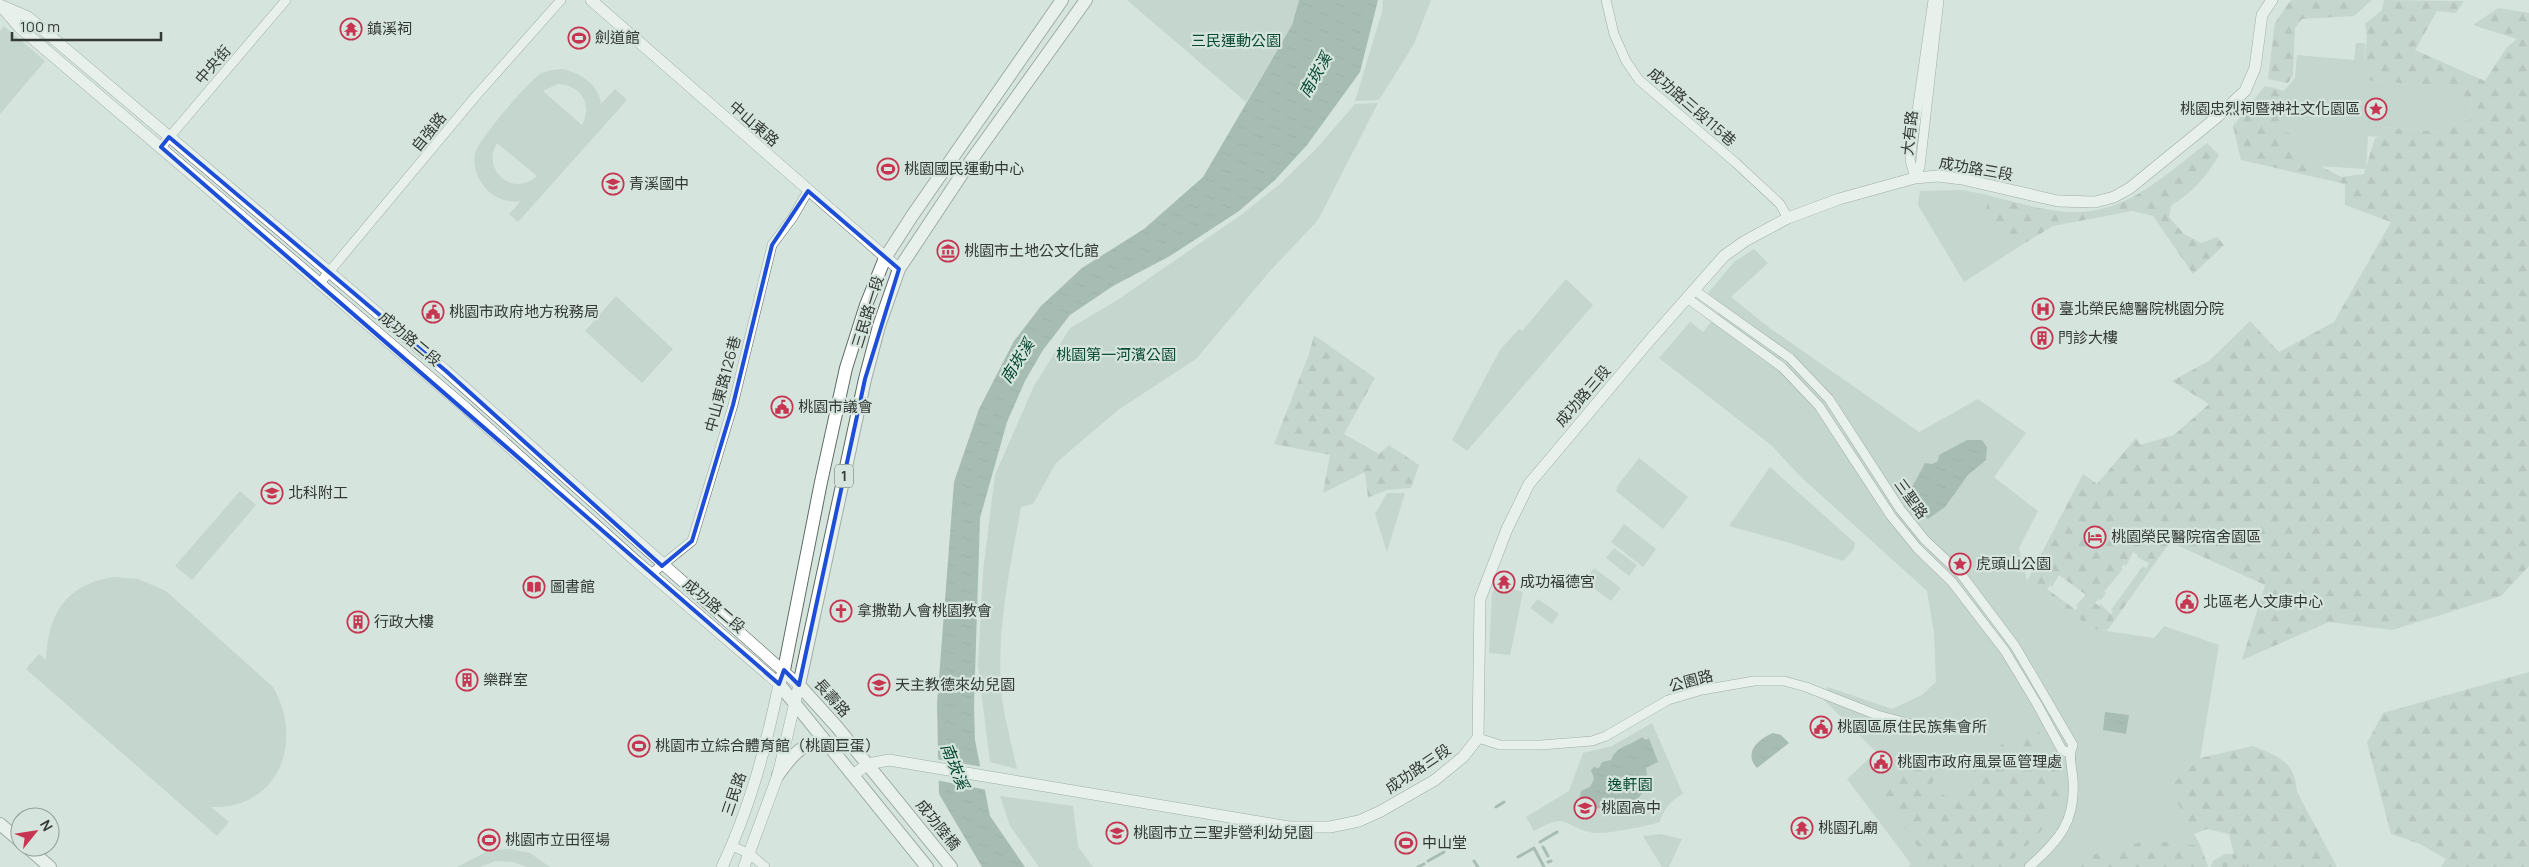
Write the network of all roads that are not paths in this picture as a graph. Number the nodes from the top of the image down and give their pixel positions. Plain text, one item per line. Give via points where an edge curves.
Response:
1 (3, 0) edge
2 (286, 0) edge
3 (561, 0) edge
4 (592, 0) edge
5 (1062, 0) edge
6 (1086, 0) edge
7 (1606, 0) edge
8 (1933, 0) edge
9 (1939, 0) edge
10 (2272, 0) edge
11 (0, 4) edge
12 (169, 137) junction
13 (160, 147) junction
14 (1915, 178) junction
15 (808, 191) junction
16 (1788, 218) junction
17 (885, 258) junction
18 (899, 269) junction
19 (328, 272) junction
20 (319, 284) junction
21 (1691, 294) junction
22 (387, 322) junction
23 (377, 333) junction
24 (432, 360) junction
25 (422, 371) junction
26 (820, 482) junction
27 (841, 488) junction
28 (662, 566) junction
29 (651, 574) junction
30 (700, 600) junction
31 (692, 609) junction
32 (784, 670) junction
33 (779, 684) junction
34 (799, 685) junction
35 (796, 701) junction
36 (1915, 725) dead end
37 (1478, 738) junction
38 (830, 747) junction
39 (868, 764) junction
40 (778, 775) junction
41 (853, 776) junction
42 (899, 803) joint
43 (0, 824) edge
44 (10, 832) edge
45 (732, 846) junction
46 (750, 854) junction
47 (38, 857) edge
48 (50, 867) edge
49 (722, 867) edge
50 (744, 867) edge
51 (765, 867) edge
52 (927, 867) edge
53 (951, 867) edge
54 (2029, 867) edge

1 - 11 street
2 - 12 street, 中央街
3 - 19 street, 自強路
4 - 15 street, 中山東路
5 - 17 main road, 三民路一段 / 1
6 - 18 main road, 三民路一段 / 1 via 970,162
7 - 16 street, 成功路三段115巷 via 1614,34 1638,80 1736,163 1780,204
8 - 14 street, 大有路 via 1910,160
9 - 14 street, 大有路 via 1920,167
10 - 14 street, 成功路三段 via 2262,15 2255,68 2245,91 2130,188 2114,197 2095,202 2058,201 1962,179
11 - 12 street, 成功路二段 via 28,17
11 - 13 street, 成功路二段 via 19,28
12 - 13 street, 中央街
12 - 19 street, 成功路二段
13 - 20 street, 成功路二段
14 - 16 street, 成功路三段 via 1840,199
15 - 17 street, 中山東路
15 - 28 street, 中山東路126巷 via 772,245 733,406 692,541
16 - 21 street, 成功路三段 via 1724,256
17 - 18 street, 中山東路
17 - 26 main road, 三民路一段 / 1 via 855,335
18 - 27 main road, 三民路一段 / 1 via 870,361
19 - 20 street, 自強路
19 - 22 street, 成功路二段
20 - 23 street, 成功路二段
21 - 37 street, 成功路三段 via 1529,484 1507,529 1480,599
21 - 54 street, 三聖路 via 1782,367 1819,406 1891,516 1917,548 1952,582 2005,652 2062,750 2069,753 2073,806 2067,827
22 - 23 street
22 - 24 street, 成功路二段
23 - 25 street, 成功路二段
24 - 25 street
24 - 28 street, 成功路二段
25 - 29 street, 成功路二段
26 - 27 main road
26 - 32 main road, 三民路一段 / 1
27 - 34 main road, 三民路一段 / 1
28 - 29 street, 中山東路126巷
28 - 30 street, 成功路二段
29 - 31 street, 成功路二段
30 - 31 street
30 - 32 street, 成功路二段
31 - 33 street, 成功路二段
32 - 33 main road, 三民路 / 1
32 - 34 street, 成功路二段
33 - 35 main road, 成功路二段
33 - 45 street, 三民路 via 765,752
34 - 35 street
34 - 39 main road, 長壽路
35 - 38 main road, 長壽路
35 - 40 street
36 - 37 street, 公園路 via 1877,716 1806,687 1784,681 1754,681 1668,700 1592,741 1494,745
37 - 39 street, 成功路三段 via 1463,757 1434,780 1381,811 1359,821 1322,829 1273,825 889,760
38 - 40 main road via 816,742 805,746 788,760
38 - 41 main road, 長壽路
39 - 41 street
39 - 42 main road, 長壽路
40 - 46 street
41 - 52 main road, 長壽路
42 - 53 main road, 成功陸橋
43 - 44 main road
45 - 46 street
45 - 49 street, 三民路
46 - 50 street
46 - 51 street
47 - 48 main road

